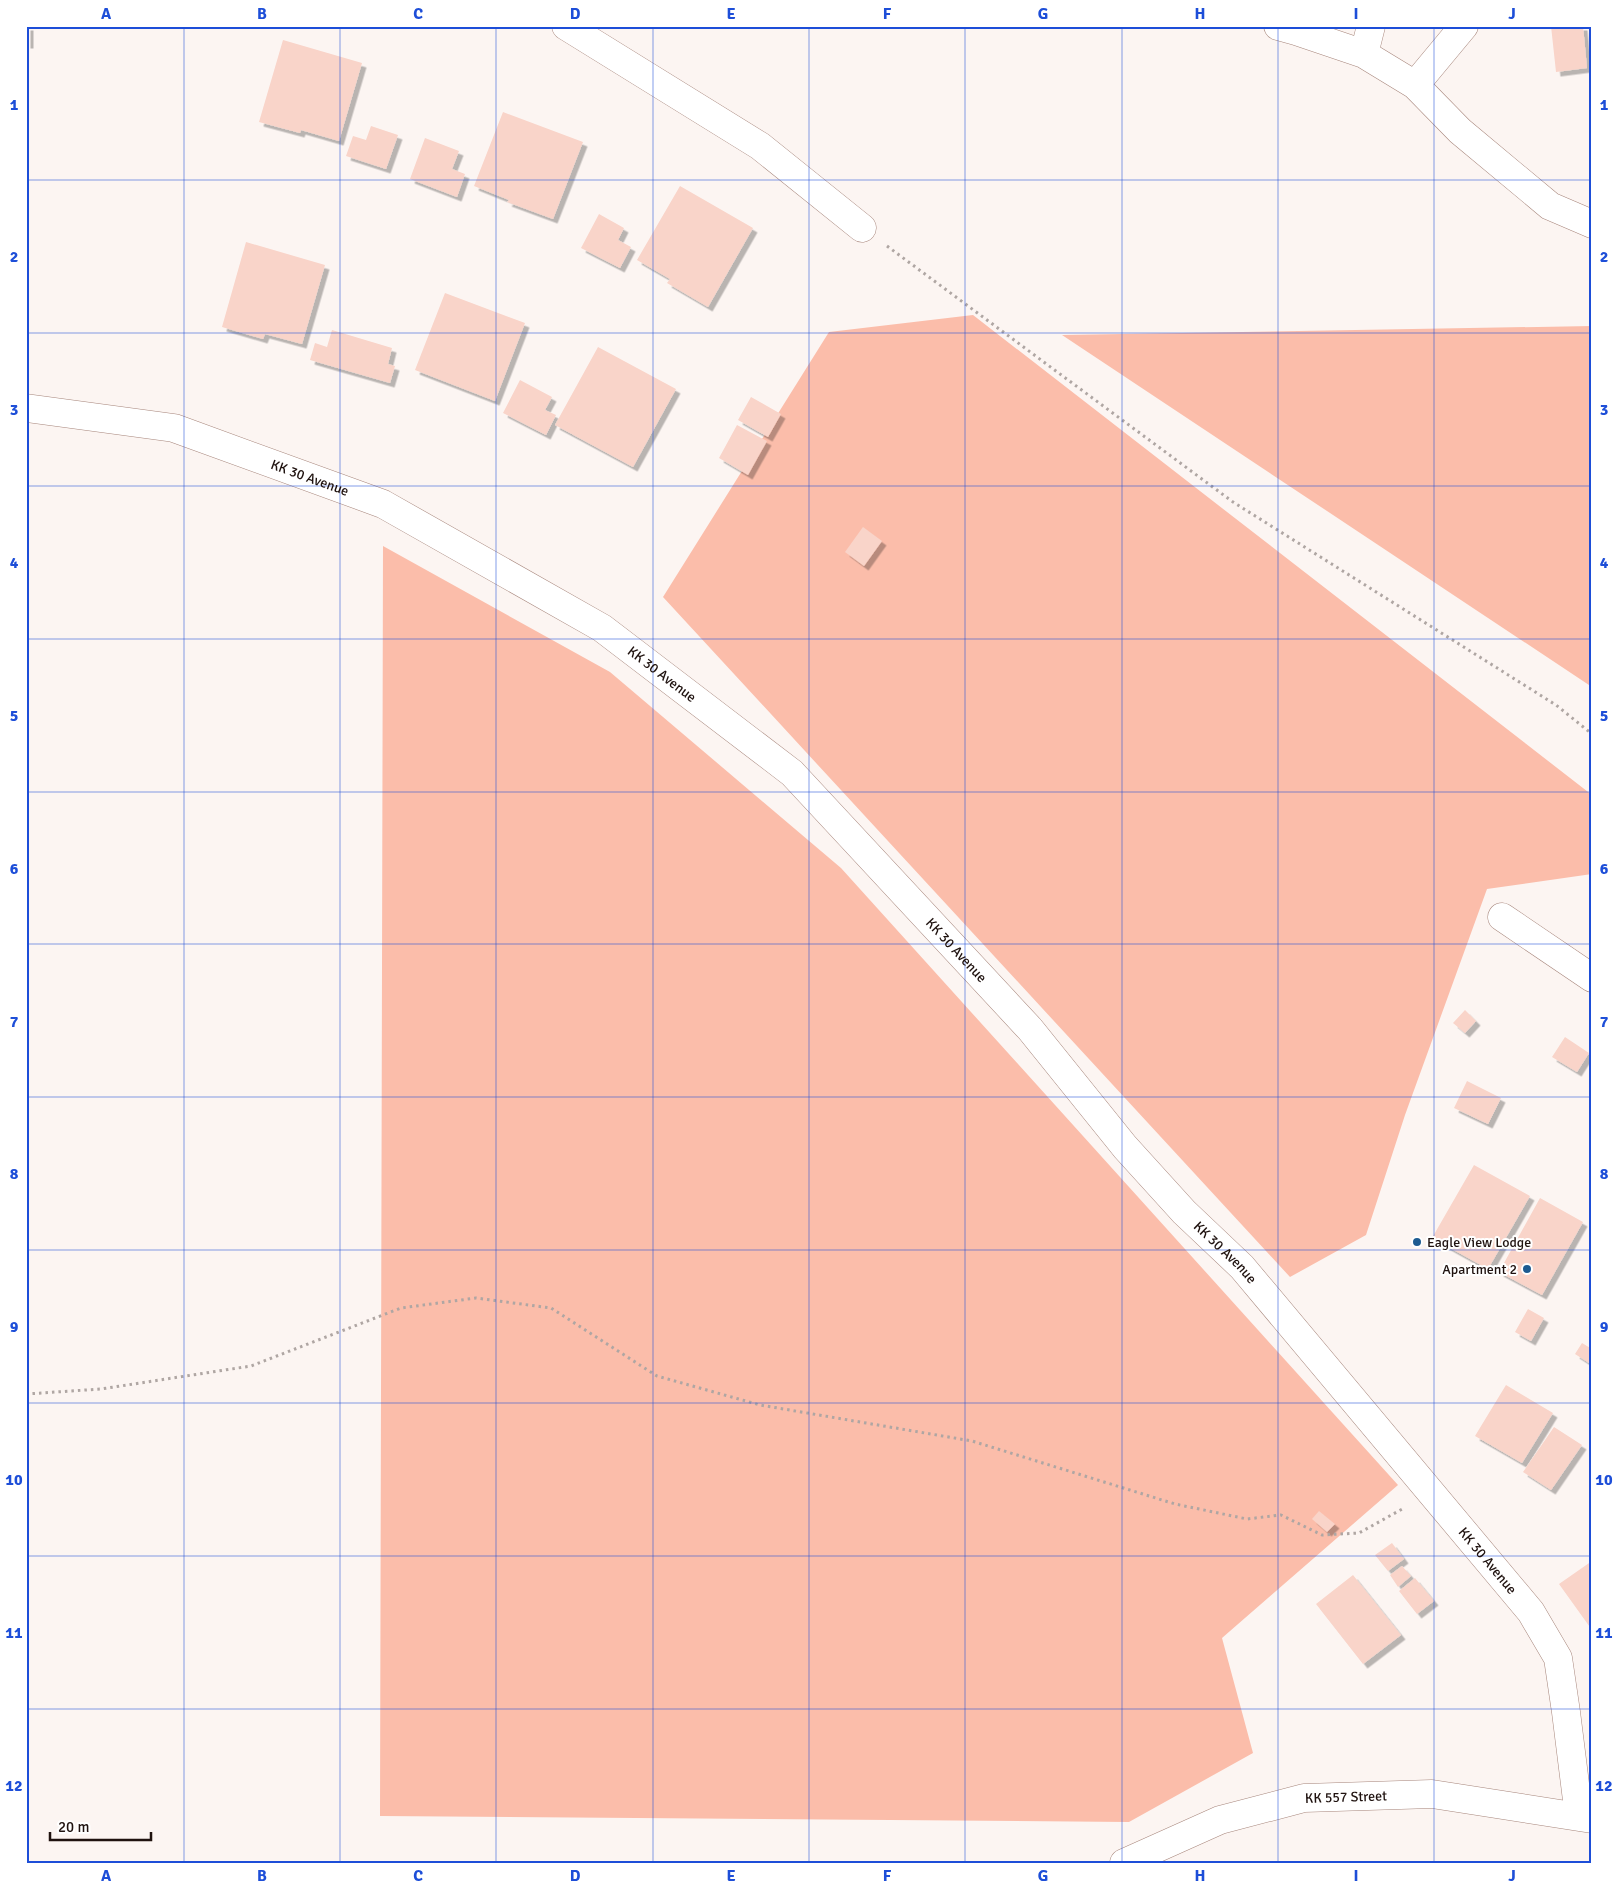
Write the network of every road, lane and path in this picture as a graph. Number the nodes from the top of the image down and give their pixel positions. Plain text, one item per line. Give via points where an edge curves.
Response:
1 (566, 26) edge
2 (1278, 26) edge
3 (1371, 26) edge
4 (1464, 26) edge
5 (1364, 54) junction
6 (1415, 85) junction
7 (1592, 224) edge
8 (862, 228) joint
9 (26, 408) edge
10 (1592, 734) edge
11 (1502, 917) dead end
12 (1592, 978) edge
13 (26, 1394) edge
14 (1432, 1493) junction
15 (1585, 1817) edge
16 (1124, 1863) edge

1 - 8 main road via 760,146
2 - 5 main road
3 - 5 main road
4 - 6 main road
5 - 6 main road
6 - 7 main road via 1460,131 1550,206
8 - 10 path via 1233,502 1556,705
9 - 14 main road, KK 30 Avenue via 174,428 383,504 602,628 792,773 1030,1029 1125,1147 1184,1212 1242,1267
11 - 12 main road
13 - 14 path via 101,1389 251,1366 401,1308 476,1298 552,1308 656,1376 760,1405 972,1441 1176,1504 1247,1519 1281,1515 1322,1535 1359,1533
14 - 15 main road, KK 30 Avenue via 1531,1612 1558,1658
15 - 16 main road, KK 557 Street via 1432,1794 1304,1798 1220,1820

